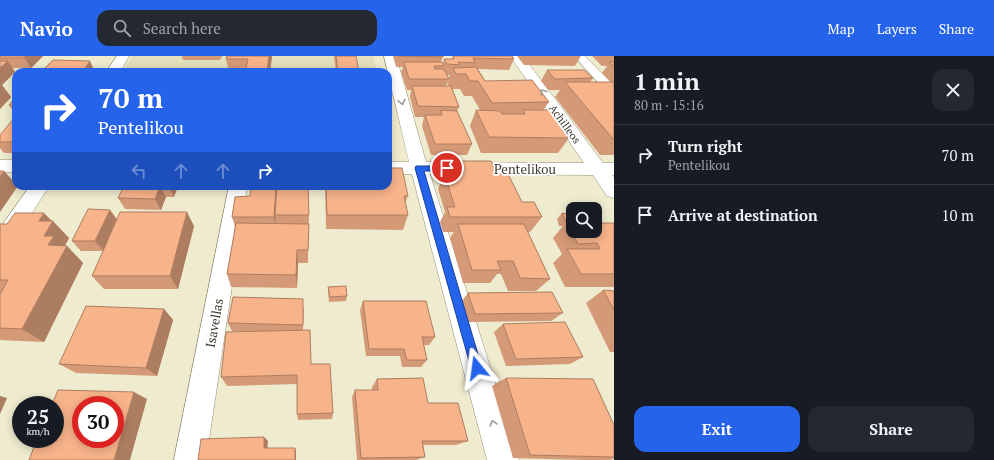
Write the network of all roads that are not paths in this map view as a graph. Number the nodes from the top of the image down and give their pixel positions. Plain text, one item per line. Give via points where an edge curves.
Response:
1 (123, 56) edge
2 (390, 56) edge
3 (516, 56) edge
4 (579, 56) edge
5 (116, 68) edge
6 (614, 93) edge
7 (0, 166) edge
8 (12, 166) edge
9 (392, 168) edge
10 (419, 168) junction
11 (606, 169) edge
12 (37, 190) edge
13 (237, 190) edge
14 (614, 191) edge
15 (0, 245) edge
16 (190, 460) edge
17 (504, 460) edge

1 - 5 street
2 -> 10 street
11 -> 3 street, Achilleos
4 - 6 street
7 - 8 street
9 - 10 street, Pentelikou
10 - 11 street, Pentelikou
17 -> 10 street
11 - 14 street, Achilleos
12 - 15 street
13 - 16 street, Isavellas

